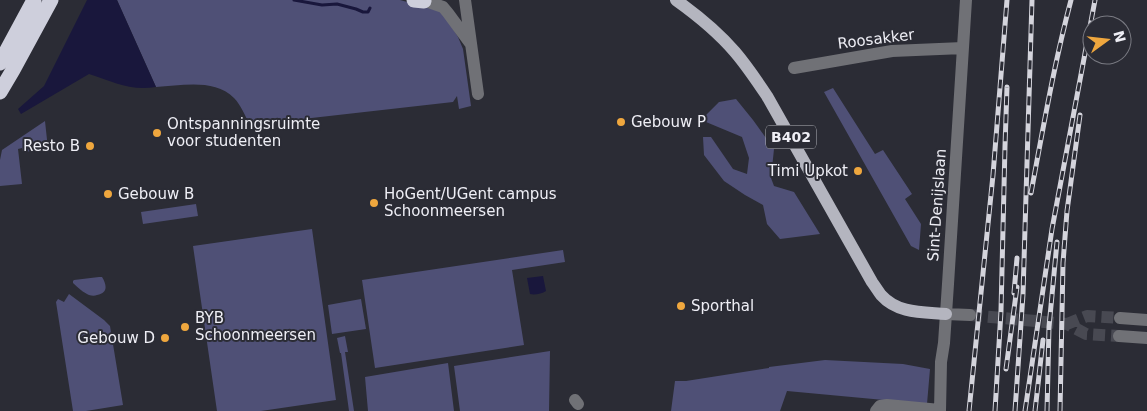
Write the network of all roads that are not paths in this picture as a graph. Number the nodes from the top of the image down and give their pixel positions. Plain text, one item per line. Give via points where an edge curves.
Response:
1 (34, 0) edge
2 (51, 0) edge
3 (420, 0) edge
4 (465, 0) edge
5 (676, 0) edge
6 (966, 0) edge
7 (471, 45) junction
8 (963, 48) junction
9 (0, 63) edge
10 (794, 68) dead end
11 (0, 92) edge
12 (478, 94) dead end
13 (946, 314) junction
14 (970, 315) tunnel mouth
15 (1120, 318) tunnel mouth
16 (1147, 320) edge
17 (1119, 336) tunnel mouth
18 (1147, 338) edge
19 (876, 411) edge
20 (940, 411) edge

1 - 9 highway
2 - 11 highway
3 - 7 street via 443,7
4 - 7 street
5 - 13 main road, B402 via 712,28 751,72 881,294 900,308
6 - 8 street, Sint-Denijslaan
7 - 12 street
8 - 10 street, Roosakker via 892,51
8 - 13 street, Sint-Denijslaan
13 - 14 street
13 - 20 street, Sint-Denijslaan
15 - 16 street
17 - 18 street
19 - 20 street via 887,405

